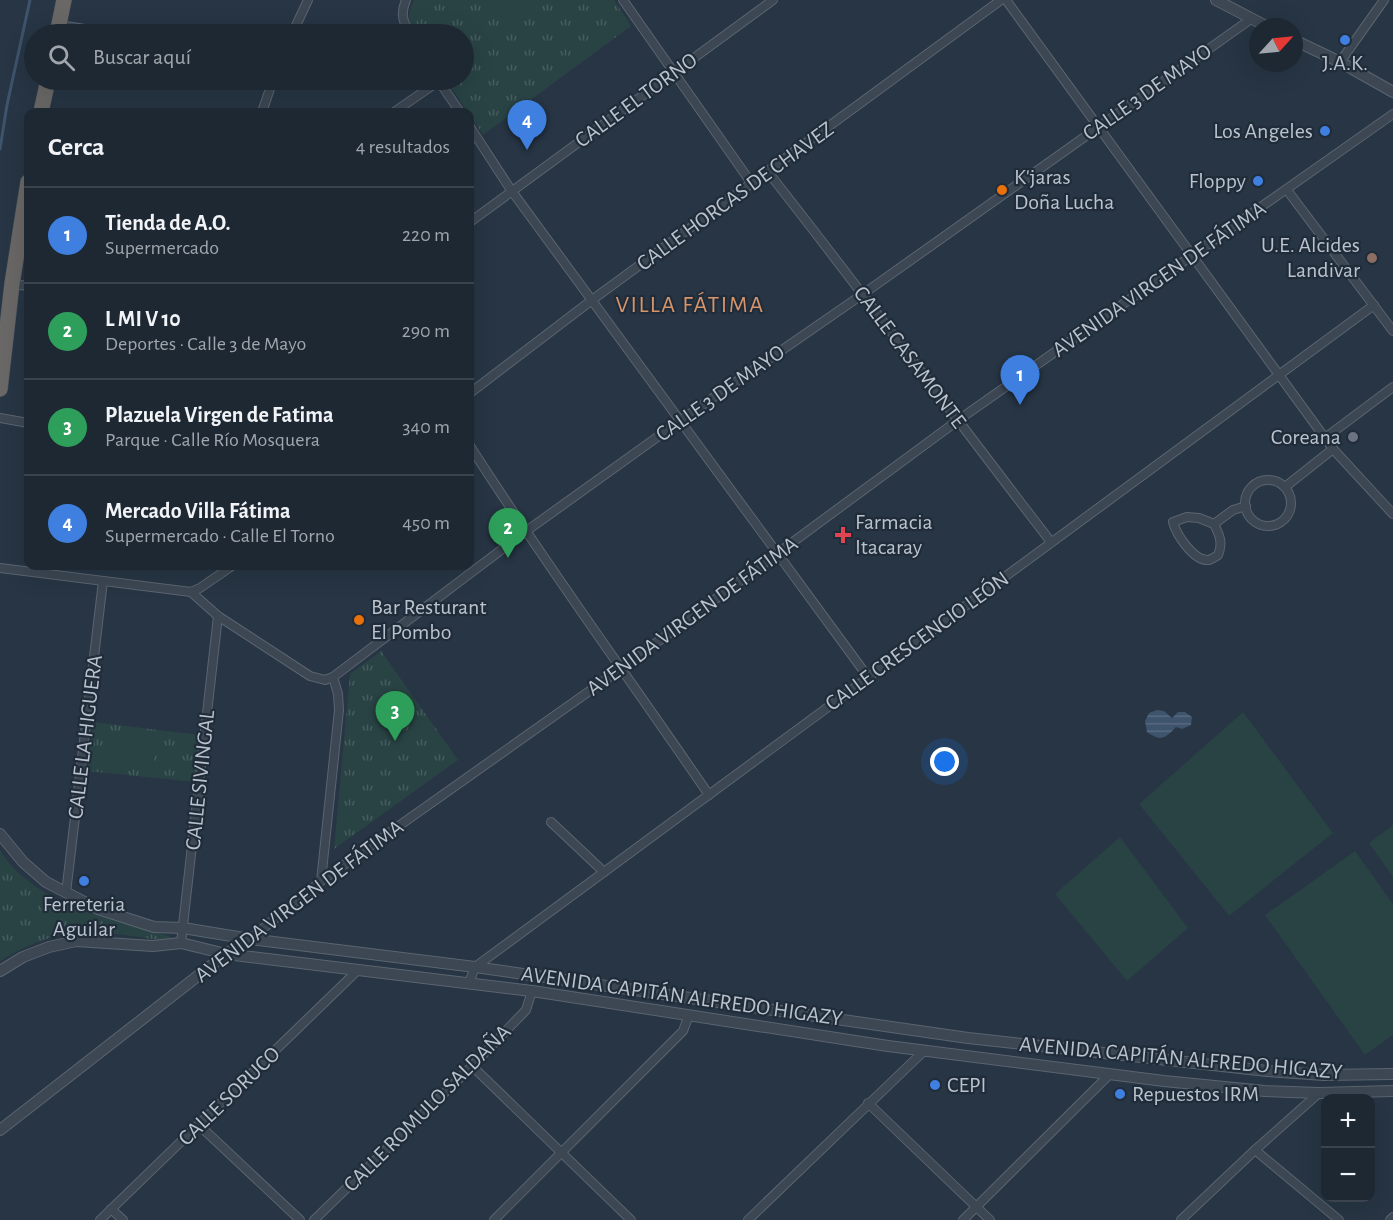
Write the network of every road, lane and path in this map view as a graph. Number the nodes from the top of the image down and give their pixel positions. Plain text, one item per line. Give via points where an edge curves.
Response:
1 (64, 0) edge
2 (308, 0) edge
3 (406, 0) edge
4 (623, 0) edge
5 (773, 0) edge
6 (1001, 0) edge
7 (1006, 0) edge
8 (1216, 0) edge
9 (1384, 0) edge
10 (1249, 18) edge
11 (1249, 20) edge
12 (59, 24) edge
13 (297, 24) edge
14 (405, 24) edge
15 (1303, 44) edge
16 (1340, 62) junction
17 (674, 74) junction
18 (46, 90) edge
19 (270, 90) edge
20 (425, 90) edge
21 (446, 90) edge
22 (1393, 92) edge
23 (43, 108) edge
24 (263, 108) edge
25 (399, 108) edge
26 (457, 108) edge
27 (1393, 114) edge
28 (1099, 126) junction
29 (474, 133) edge
30 (768, 172) junction
31 (752, 184) junction
32 (511, 190) junction
33 (1287, 190) junction
34 (24, 208) edge
35 (474, 219) edge
36 (1192, 257) junction
37 (12, 284) junction
38 (24, 286) edge
39 (863, 294) junction
40 (592, 300) junction
41 (1374, 305) junction
42 (1393, 331) edge
43 (1279, 375) junction
44 (1393, 387) edge
45 (0, 389) edge
46 (474, 390) edge
47 (0, 418) edge
48 (681, 420) junction
49 (24, 422) edge
50 (957, 422) junction
51 (1325, 438) junction
52 (1333, 449) junction
53 (474, 452) edge
54 (1285, 487) junction
55 (1246, 506) junction
56 (1393, 514) edge
57 (1214, 524) junction
58 (525, 532) junction
59 (1051, 542) junction
60 (778, 554) junction
61 (0, 568) edge
62 (226, 570) edge
63 (103, 581) junction
64 (191, 592) junction
65 (218, 616) junction
66 (622, 668) junction
67 (333, 677) junction
68 (868, 677) junction
69 (709, 795) junction
70 (551, 822) dead end
71 (0, 834) edge
72 (604, 872) junction
73 (321, 881) junction
74 (66, 893) junction
75 (183, 928) junction
76 (250, 939) junction
77 (181, 944) junction
78 (226, 954) junction
79 (475, 967) junction
80 (0, 971) edge
81 (357, 971) junction
82 (469, 983) junction
83 (532, 992) junction
84 (689, 1015) junction
85 (893, 1026) junction
86 (888, 1046) junction
87 (924, 1051) junction
88 (472, 1066) junction
89 (1110, 1074) junction
90 (1393, 1074) edge
91 (1393, 1091) edge
92 (1319, 1093) junction
93 (868, 1103) junction
94 (199, 1125) junction
95 (0, 1130) edge
96 (1255, 1150) junction
97 (562, 1153) junction
98 (976, 1207) junction
99 (111, 1209) junction
100 (1393, 1217) edge
101 (100, 1220) edge
102 (123, 1220) edge
103 (300, 1220) edge
104 (314, 1220) edge
105 (494, 1220) edge
106 (631, 1220) edge
107 (748, 1220) edge
108 (963, 1220) edge
109 (990, 1220) edge
110 (1181, 1220) edge
111 (1339, 1220) edge
112 (1390, 1220) edge

1 - 12 highway
2 - 13 street
3 - 14 street via 402,9
4 - 17 street
5 - 17 street, CALLE EL TORNO
6 - 30 street, CALLE HORCAS DE CHAVEZ
7 - 28 street
8 - 10 street
9 - 16 street
11 - 28 street, CALLE 3 DE MAYO
15 - 16 street
16 - 22 street
17 - 31 street
17 - 32 street, CALLE EL TORNO
18 - 23 highway
19 - 24 street
20 - 25 street
21 - 26 street
27 - 33 street, AVENIDA VIRGEN DE FÁTIMA
28 - 36 street
28 - 39 street, CALLE 3 DE MAYO
29 - 32 street
30 - 31 street, CALLE HORCAS DE CHAVEZ
30 - 39 street, CALLE CASAMONTE
31 - 40 street, CALLE HORCAS DE CHAVEZ
32 - 35 street, CALLE EL TORNO
32 - 40 street
33 - 36 street, AVENIDA VIRGEN DE FÁTIMA
33 - 41 street
34 - 37 highway
36 - 43 street
36 - 50 street, AVENIDA VIRGEN DE FÁTIMA
37 - 38 street
37 - 45 highway
39 - 48 street, CALLE 3 DE MAYO
39 - 50 street, CALLE CASAMONTE
40 - 46 street, CALLE HORCAS DE CHAVEZ
40 - 48 street
41 - 42 street
41 - 43 street, CALLE CRESCENCIO LEÓN
43 - 51 street
43 - 59 street, CALLE CRESCENCIO LEÓN
44 - 51 street
47 - 49 street
48 - 58 street, CALLE 3 DE MAYO
48 - 60 street
50 - 59 street, CALLE CASAMONTE
50 - 60 street, AVENIDA VIRGEN DE FÁTIMA
51 - 52 street
52 - 54 street
52 - 56 street
53 - 58 street
54 - 55 street via 1272,480 1258,482 1248,492
54 - 55 street via 1290,509 1275,525 1259,524
55 - 57 street
57 - 57 street via 1187,517 1173,522 1182,541 1202,559 1209,560 1218,555 1221,547
58 - 66 street
58 - 67 street, CALLE 3 DE MAYO
59 - 68 street, CALLE CRESCENCIO LEÓN
60 - 66 street, AVENIDA VIRGEN DE FÁTIMA
60 - 68 street
61 - 63 street
62 - 64 street
63 - 64 street
63 - 74 street, CALLE LA HIGUERA
64 - 65 street
65 - 67 street via 310,676 324,680
65 - 75 street, CALLE SIVINGAL
66 - 69 street
66 - 73 street, AVENIDA VIRGEN DE FÁTIMA
67 - 73 street via 339,710
68 - 69 street, CALLE CRESCENCIO LEÓN
69 - 72 street, CALLE CRESCENCIO LEÓN
70 - 72 street
71 - 74 street, AVENIDA CAPITÁN ALFREDO HIGAZY via 22,862
72 - 79 street, CALLE CRESCENCIO LEÓN
73 - 76 street, AVENIDA VIRGEN DE FÁTIMA
74 - 75 street, AVENIDA CAPITÁN ALFREDO HIGAZY via 148,926
75 - 76 street, AVENIDA CAPITÁN ALFREDO HIGAZY
75 - 77 street, CALLE SIVINGAL
76 - 78 street, AVENIDA VIRGEN DE FÁTIMA
76 - 79 street, AVENIDA CAPITÁN ALFREDO HIGAZY
77 - 78 street, AVENIDA CAPITÁN ALFREDO HIGAZY
77 - 80 street, AVENIDA CAPITÁN ALFREDO HIGAZY via 76,941 23,957
78 - 81 street, AVENIDA CAPITÁN ALFREDO HIGAZY
78 - 95 street, AVENIDA VIRGEN DE FÁTIMA
79 - 82 street
79 - 85 street, AVENIDA CAPITÁN ALFREDO HIGAZY
81 - 82 street, AVENIDA CAPITÁN ALFREDO HIGAZY
81 - 94 street, CALLE SORUCO
82 - 83 street, AVENIDA CAPITÁN ALFREDO HIGAZY
83 - 84 street, AVENIDA CAPITÁN ALFREDO HIGAZY
83 - 88 street, CALLE ROMULO SALDAÑA via 526,1010
84 - 86 street, AVENIDA CAPITÁN ALFREDO HIGAZY
84 - 97 street via 683,1031
85 - 86 street
85 - 90 street, AVENIDA CAPITÁN ALFREDO HIGAZY via 1267,1071
86 - 87 street, AVENIDA CAPITÁN ALFREDO HIGAZY
87 - 89 street, AVENIDA CAPITÁN ALFREDO HIGAZY
87 - 93 street
88 - 97 street
88 - 104 street, CALLE ROMULO SALDAÑA
89 - 92 street, AVENIDA CAPITÁN ALFREDO HIGAZY
89 - 98 street
91 - 92 street, AVENIDA CAPITÁN ALFREDO HIGAZY
92 - 96 street
93 - 98 street
93 - 107 street
94 - 99 street, CALLE SORUCO
94 - 103 street
96 - 110 street
96 - 111 street
97 - 105 street
97 - 106 street
98 - 108 street
98 - 109 street
99 - 101 street, CALLE SORUCO
99 - 102 street
100 - 112 street

